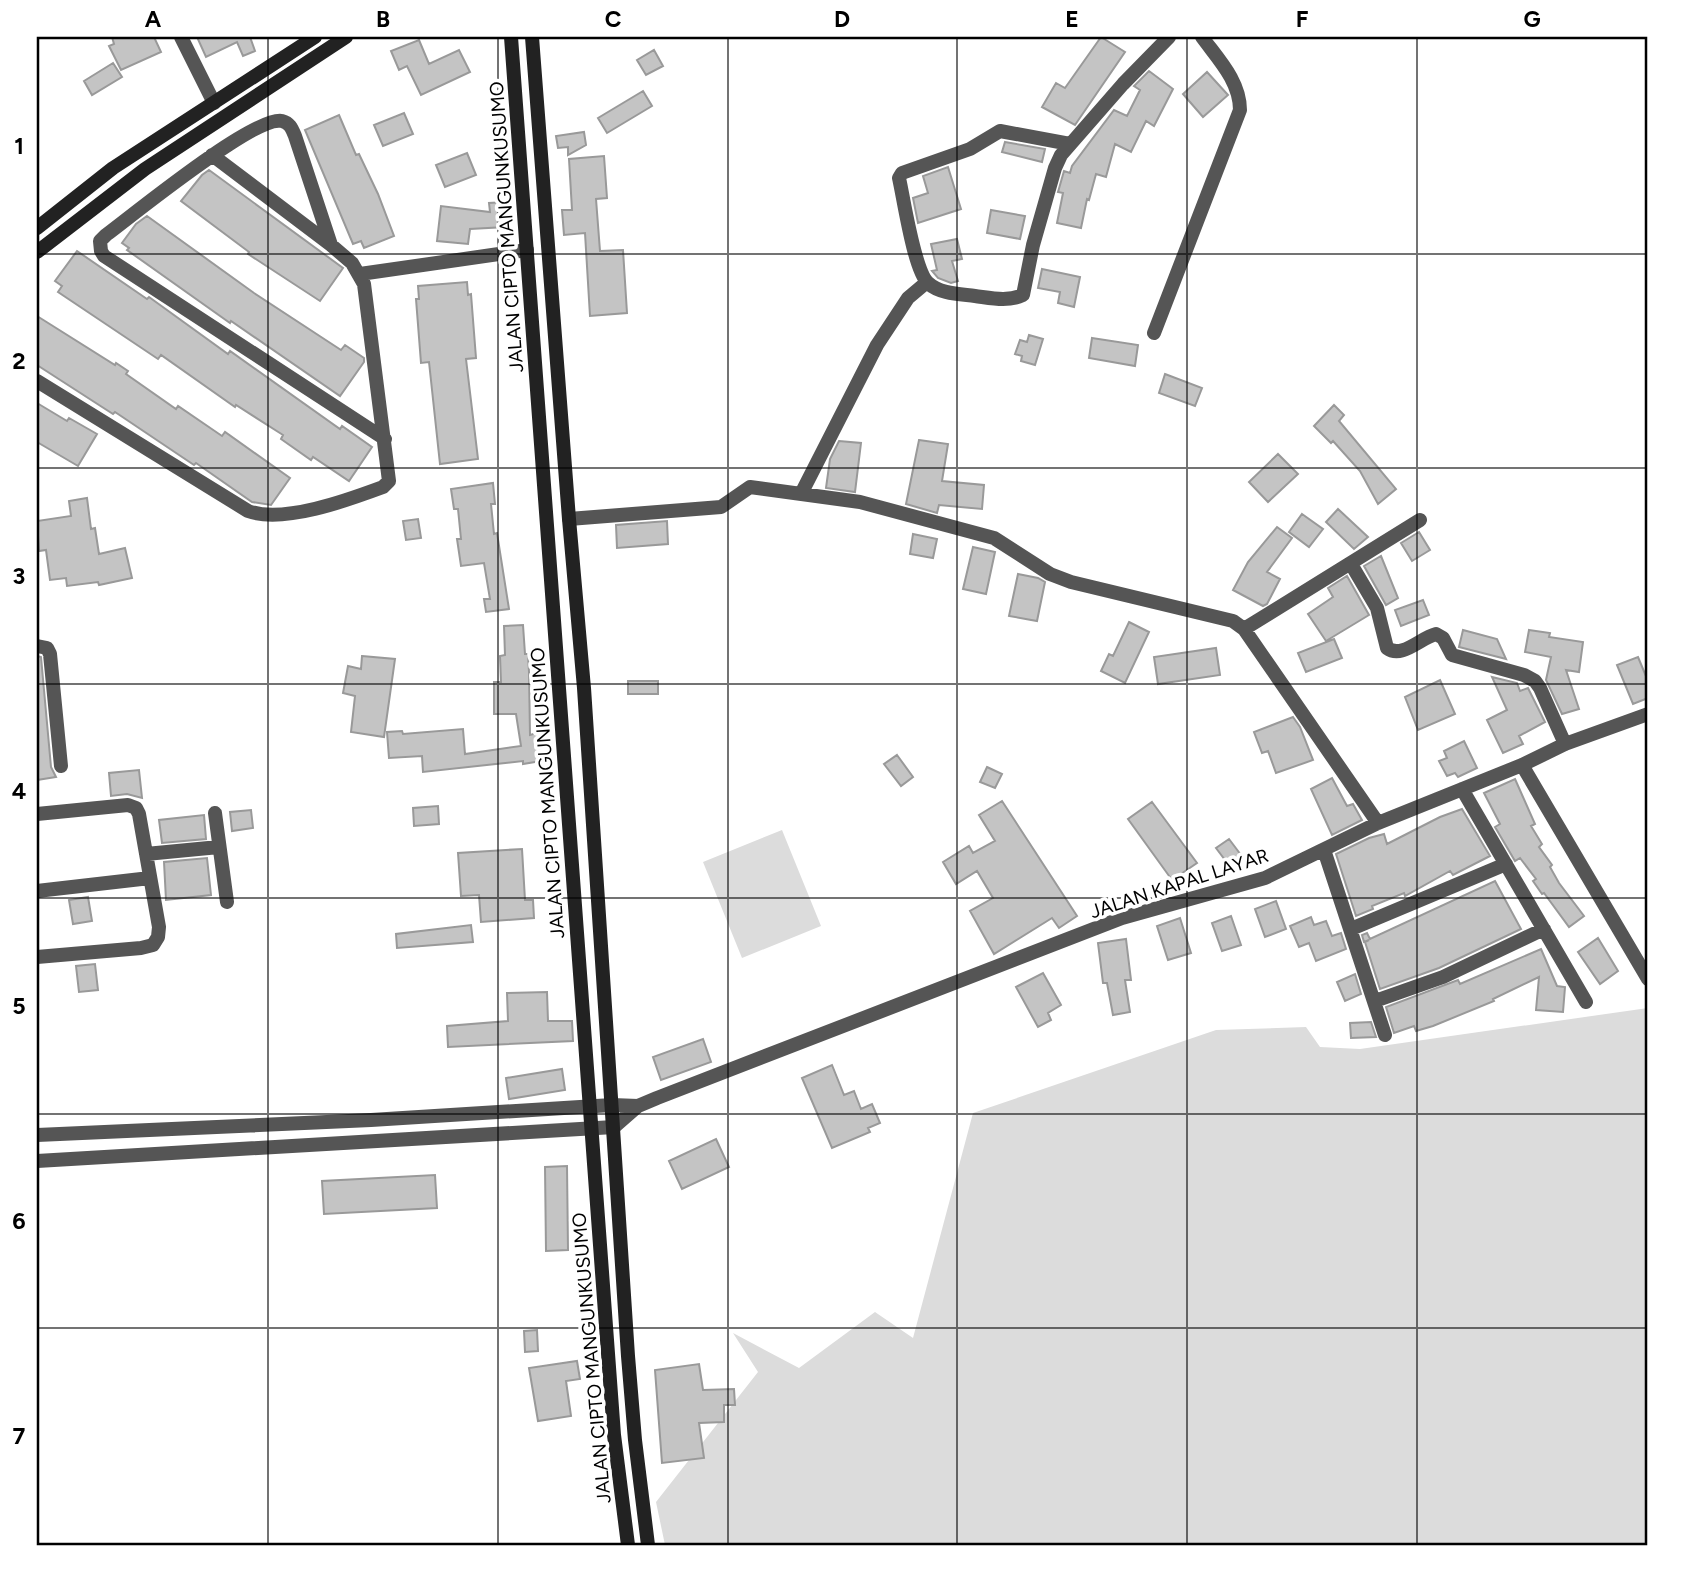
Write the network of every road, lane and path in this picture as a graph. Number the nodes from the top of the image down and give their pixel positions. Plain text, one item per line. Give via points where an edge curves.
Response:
1 (181, 37) edge
2 (316, 37) edge
3 (346, 37) edge
4 (511, 37) edge
5 (532, 37) edge
6 (1169, 37) edge
7 (1202, 37) edge
8 (214, 103) junction
9 (1070, 144) junction
10 (212, 155) junction
11 (37, 229) edge
12 (331, 245) junction
13 (527, 250) junction
14 (37, 253) edge
15 (360, 274) junction
16 (927, 282) junction
17 (1154, 333) dead end
18 (37, 381) edge
19 (385, 439) junction
20 (801, 494) junction
21 (569, 519) junction
22 (1420, 520) dead end
23 (1351, 564) junction
24 (1244, 629) junction
25 (37, 646) edge
26 (1648, 714) edge
27 (1565, 744) junction
28 (1522, 765) junction
29 (61, 766) dead end
30 (1462, 789) junction
31 (215, 813) dead end
32 (37, 814) edge
33 (1378, 822) junction
34 (219, 847) junction
35 (1324, 850) junction
36 (146, 854) junction
37 (1506, 864) junction
38 (150, 878) junction
39 (37, 891) edge
40 (227, 902) dead end
41 (1351, 929) junction
42 (1544, 929) junction
43 (37, 957) edge
44 (1648, 979) edge
45 (1375, 1001) junction
46 (1586, 1002) dead end
47 (1385, 1035) dead end
48 (612, 1105) junction
49 (638, 1106) junction
50 (591, 1107) junction
51 (371, 1120) junction
52 (614, 1127) junction
53 (592, 1129) junction
54 (37, 1135) edge
55 (373, 1142) junction
56 (37, 1161) edge
57 (628, 1545) edge
58 (648, 1545) edge

1 - 8 street
2 - 8 street
3 - 14 street via 145,169
4 - 13 street, JALAN CIPTO MANGUNKUSUMO
5 - 21 street, JALAN CIPTO MANGUNKUSUMO
6 - 9 street
7 - 17 street via 1237,86 1240,110
8 - 11 street via 113,167
9 - 16 street via 1055,168 1023,295 1009,299 956,294
9 - 16 street via 1000,131 970,149 902,173 899,178 918,265
10 - 12 street
10 - 12 street via 274,121 291,125
10 - 19 street via 106,235 100,241 104,256
12 - 15 street
13 - 15 street
13 - 50 street, JALAN CIPTO MANGUNKUSUMO
15 - 19 street
16 - 20 street via 908,298 877,345
18 - 19 street via 262,516 294,514 383,487 389,481
20 - 21 street via 750,487 721,507
20 - 24 street via 860,502 993,538 1071,582 1233,621
21 - 48 street, JALAN CIPTO MANGUNKUSUMO
22 - 23 street
23 - 24 street
23 - 27 street via 1377,608 1387,648 1401,651 1436,634 1452,655 1524,675 1540,688
24 - 33 street
25 - 29 street via 47,648 50,654
26 - 27 street, JALAN KAPAL LAYAR
27 - 28 street, JALAN KAPAL LAYAR
28 - 30 street, JALAN KAPAL LAYAR
28 - 44 street
30 - 33 street, JALAN KAPAL LAYAR
30 - 37 street
31 - 34 street
32 - 36 street via 128,805 139,814
33 - 35 street, JALAN KAPAL LAYAR
34 - 36 street
34 - 40 street
35 - 41 street
35 - 49 street, JALAN KAPAL LAYAR via 1265,878 1122,918
36 - 38 street
37 - 41 street
37 - 42 street
38 - 39 street
38 - 43 street via 159,928 153,945
41 - 45 street
42 - 45 street via 1443,977
42 - 46 street
45 - 47 street
48 - 49 street
48 - 50 street
48 - 52 street, JALAN CIPTO MANGUNKUSUMO
49 - 52 street
50 - 51 street
50 - 53 street, JALAN CIPTO MANGUNKUSUMO
51 - 54 street
51 - 55 street
52 - 53 street
52 - 58 street, JALAN CIPTO MANGUNKUSUMO via 629,1368
53 - 55 street
53 - 57 street, JALAN CIPTO MANGUNKUSUMO via 614,1435
55 - 56 street

